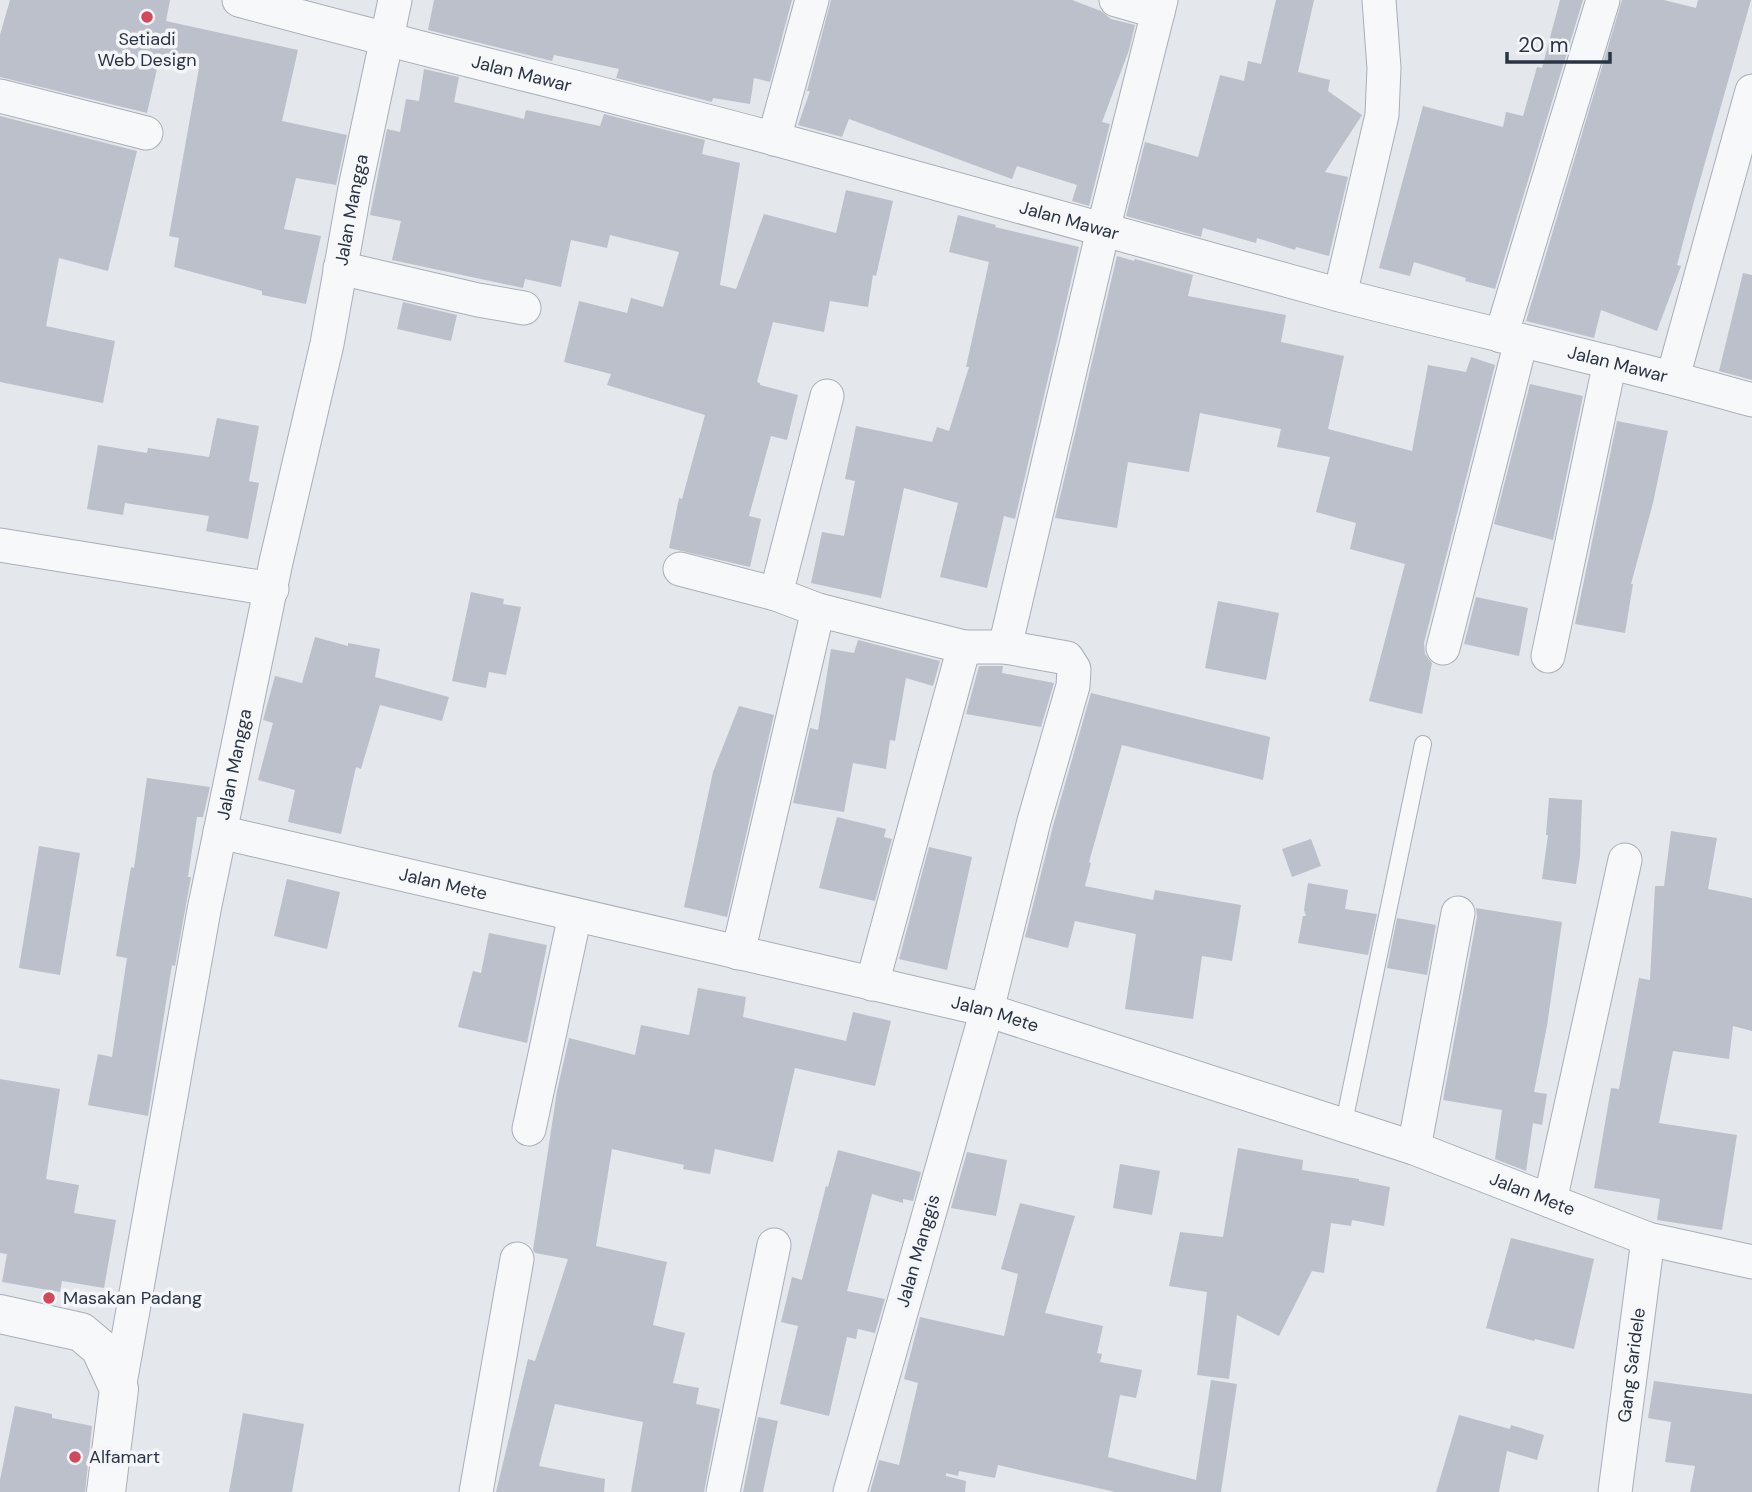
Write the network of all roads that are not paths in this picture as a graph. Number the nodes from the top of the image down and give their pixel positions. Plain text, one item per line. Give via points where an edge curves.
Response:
1 (239, 0) edge
2 (395, 0) edge
3 (812, 0) edge
4 (1116, 0) edge
5 (1379, 0) edge
6 (1603, 0) edge
7 (1159, 6) edge
8 (387, 40) junction
9 (1752, 91) edge
10 (0, 96) edge
11 (146, 133) dead end
12 (774, 139) junction
13 (1103, 230) junction
14 (340, 268) junction
15 (1340, 295) junction
16 (524, 309) dead end
17 (1511, 339) junction
18 (1610, 362) junction
19 (1673, 377) junction
20 (827, 396) dead end
21 (1752, 400) edge
22 (0, 545) edge
23 (680, 569) dead end
24 (272, 589) junction
25 (776, 594) junction
26 (818, 610) junction
27 (964, 647) junction
28 (1005, 647) junction
29 (1443, 648) dead end
30 (1548, 656) dead end
31 (1423, 744) dead end
32 (220, 832) junction
33 (1625, 860) dead end
34 (1458, 913) dead end
35 (575, 915) junction
36 (738, 953) junction
37 (872, 984) junction
38 (987, 1010) junction
39 (1343, 1127) junction
40 (529, 1129) dead end
41 (1414, 1148) junction
42 (1550, 1201) junction
43 (1648, 1239) junction
44 (774, 1245) dead end
45 (517, 1259) dead end
46 (1752, 1262) edge
47 (0, 1314) edge
48 (119, 1389) junction
49 (106, 1492) edge
50 (475, 1492) edge
51 (723, 1492) edge
52 (850, 1492) edge
53 (1615, 1492) edge

1 - 8 street, Jalan Mawar
2 - 8 street, Jalan Mangga
3 - 12 street
4 - 7 street
5 - 15 street via 1382,115
6 - 17 street
7 - 13 street
8 - 12 street, Jalan Mawar
8 - 14 street, Jalan Mangga
9 - 19 street
10 - 11 street
12 - 13 street, Jalan Mawar
13 - 15 street, Jalan Mawar
13 - 28 street
14 - 16 street
14 - 24 street, Jalan Mangga
15 - 17 street, Jalan Mawar
17 - 18 street, Jalan Mawar
17 - 29 street
18 - 19 street, Jalan Mawar
18 - 30 street
19 - 21 street, Jalan Mawar
20 - 25 street
22 - 24 street
23 - 25 street, Jalan Manggis
24 - 32 street, Jalan Mangga
25 - 26 street, Jalan Manggis
26 - 27 street, Jalan Manggis
26 - 36 street
27 - 28 street, Jalan Manggis
27 - 37 street
28 - 38 street, Jalan Manggis via 1067,658 1074,669
31 - 39 lane
32 - 35 street, Jalan Mete
32 - 48 street, Jalan Mangga
33 - 42 street
34 - 41 street
35 - 36 street, Jalan Mete
35 - 40 street
36 - 37 street, Jalan Mete
37 - 38 street, Jalan Mete
38 - 39 street, Jalan Mete
38 - 52 street, Jalan Manggis
39 - 41 street, Jalan Mete
41 - 42 street, Jalan Mete
42 - 43 street, Jalan Mete
43 - 46 street, Jalan Mete
43 - 53 street, Gang Saridele
44 - 51 street
45 - 50 street
47 - 48 street via 81,1332 100,1348
48 - 49 street, Jalan Mangga

